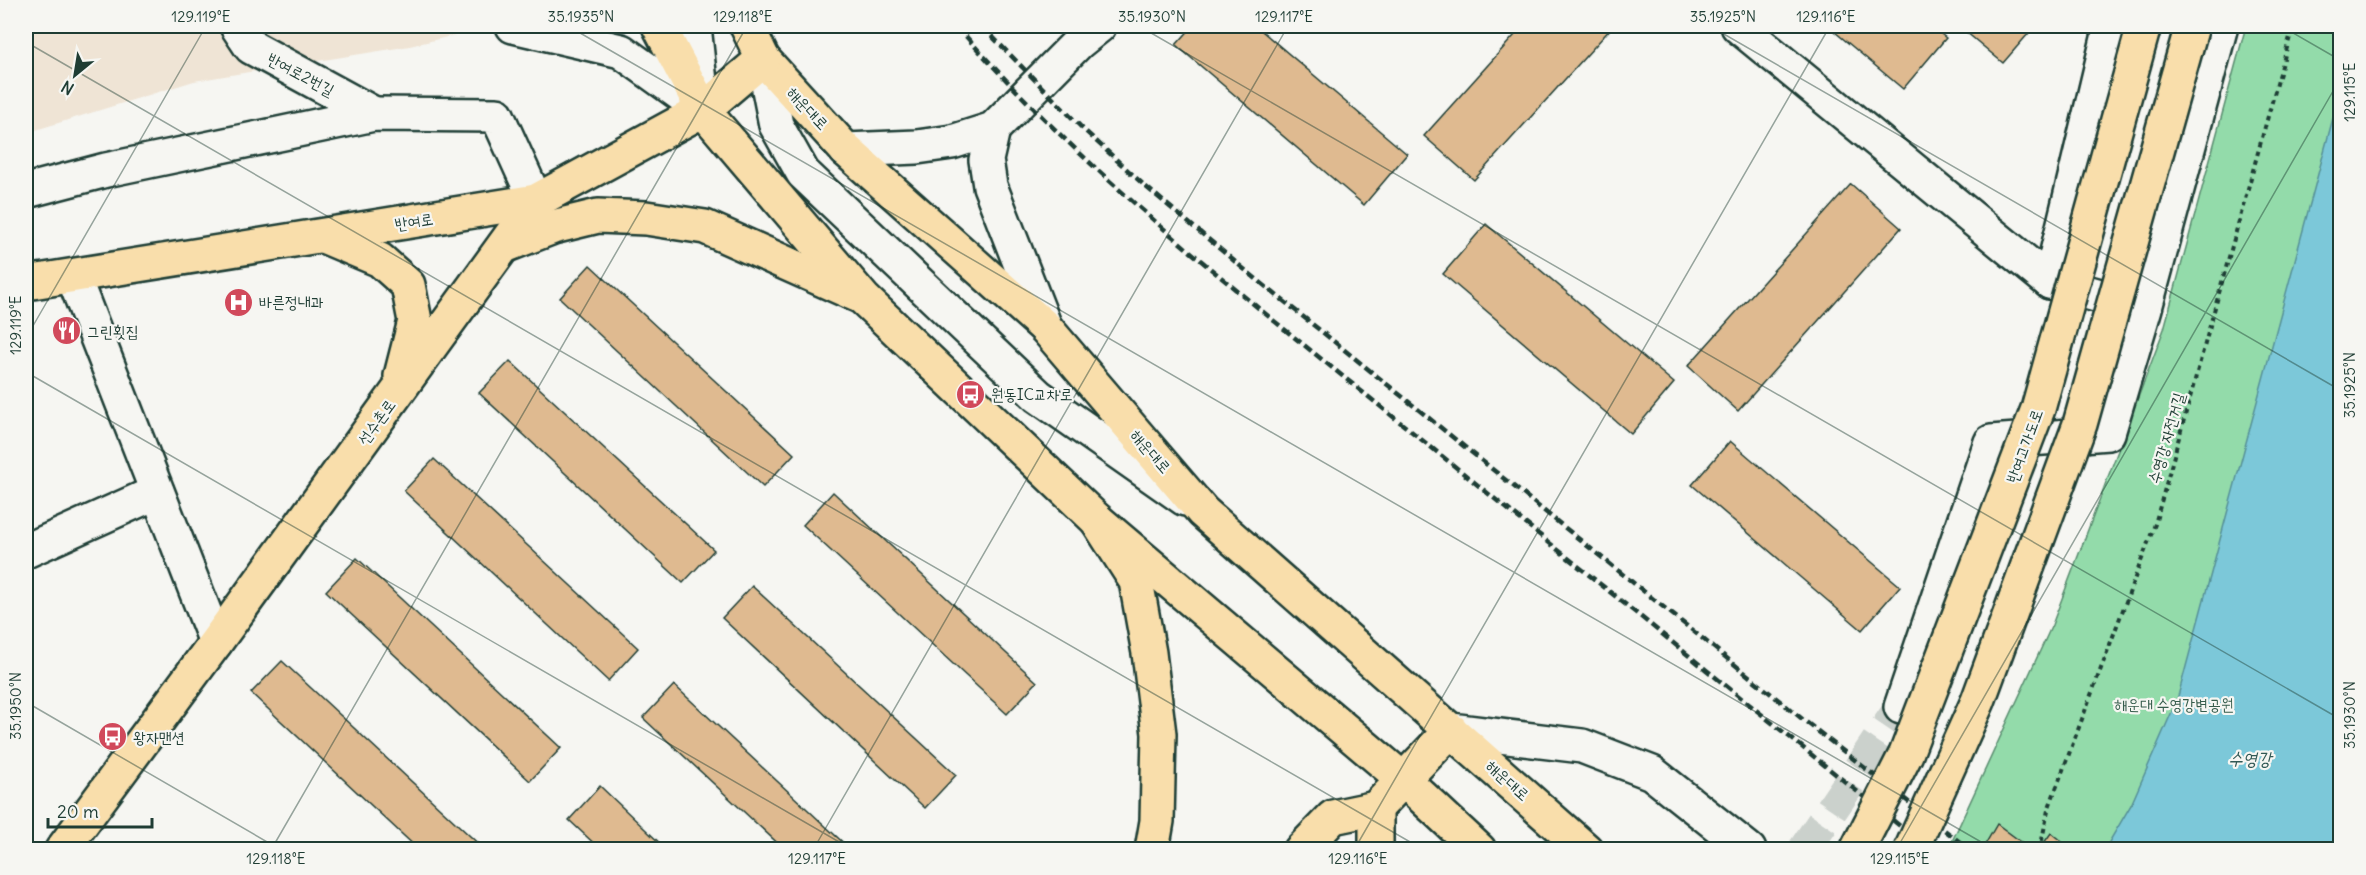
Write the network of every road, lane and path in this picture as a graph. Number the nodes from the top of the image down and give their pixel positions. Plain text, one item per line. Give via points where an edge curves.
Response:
1 (237, 26) edge
2 (513, 26) edge
3 (659, 26) edge
4 (694, 26) edge
5 (747, 26) edge
6 (1738, 26) edge
7 (2111, 26) edge
8 (2144, 26) edge
9 (2192, 26) edge
10 (2222, 26) edge
11 (2293, 26) edge
12 (1081, 31) edge
13 (763, 59) junction
14 (703, 110) junction
15 (375, 114) junction
16 (993, 129) junction
17 (846, 150) junction
18 (26, 191) edge
19 (536, 201) junction
20 (323, 236) junction
21 (504, 246) junction
22 (73, 276) junction
23 (2050, 282) junction
24 (26, 283) edge
25 (864, 299) junction
26 (2145, 308) junction
27 (1045, 327) junction
28 (397, 393) junction
29 (157, 492) junction
30 (1203, 513) junction
31 (1097, 520) junction
32 (26, 551) edge
33 (216, 642) junction
34 (1901, 707) tunnel mouth
35 (1451, 730) junction
36 (1404, 780) junction
37 (1376, 808) junction
38 (62, 849) edge
39 (1152, 849) edge
40 (1301, 849) edge
41 (1376, 849) edge
42 (1479, 849) edge
43 (1586, 849) edge
44 (1749, 849) edge
45 (1857, 849) edge
46 (1911, 849) edge
47 (2040, 849) edge

1 - 15 street, 반여로2번길 via 252,47
2 - 14 street via 621,51
3 - 14 main road
4 - 14 street
5 - 13 main road, 해운대로
6 - 23 street
7 - 23 street
8 - 45 main road, 반여고가도로, bridge via 2038,409 1906,754
9 - 46 main road, bridge via 2080,424 1978,701
10 - 26 street
11 - 47 path, 수영강 자전거길 via 2155,524 2048,810
12 - 16 street
13 - 14 main road, 반여로
13 - 17 main road, 해운대로
13 - 30 street via 776,125 803,172 1038,396
14 - 19 main road, 반여로
14 - 25 main road
15 - 18 street via 106,170
15 - 19 street via 497,115
16 - 17 street via 952,142
16 - 27 street via 986,160 990,186
17 - 27 main road, 해운대로
19 - 20 main road, 반여로
19 - 21 main road, 선수촌로
20 - 22 main road, 반여로
20 - 28 main road via 380,260 408,285 415,321
21 - 25 main road via 553,227 598,216 646,218 705,227
21 - 28 main road, 선수촌로
22 - 24 main road, 반여로
22 - 29 street
23 - 26 street
25 - 31 main road
26 - 34 street via 2108,433 1990,442
27 - 30 main road, 해운대로
28 - 33 main road, 선수촌로
29 - 32 street
29 - 33 street
30 - 35 main road, 해운대로
31 - 36 main road
31 - 39 main road via 1136,581 1149,653 1159,734 1157,821
33 - 38 main road, 선수촌로
35 - 36 main road
35 - 43 main road, 해운대로
35 - 44 street via 1582,746 1652,773
36 - 37 main road
36 - 42 main road
37 - 40 main road via 1333,817
37 - 41 main road

